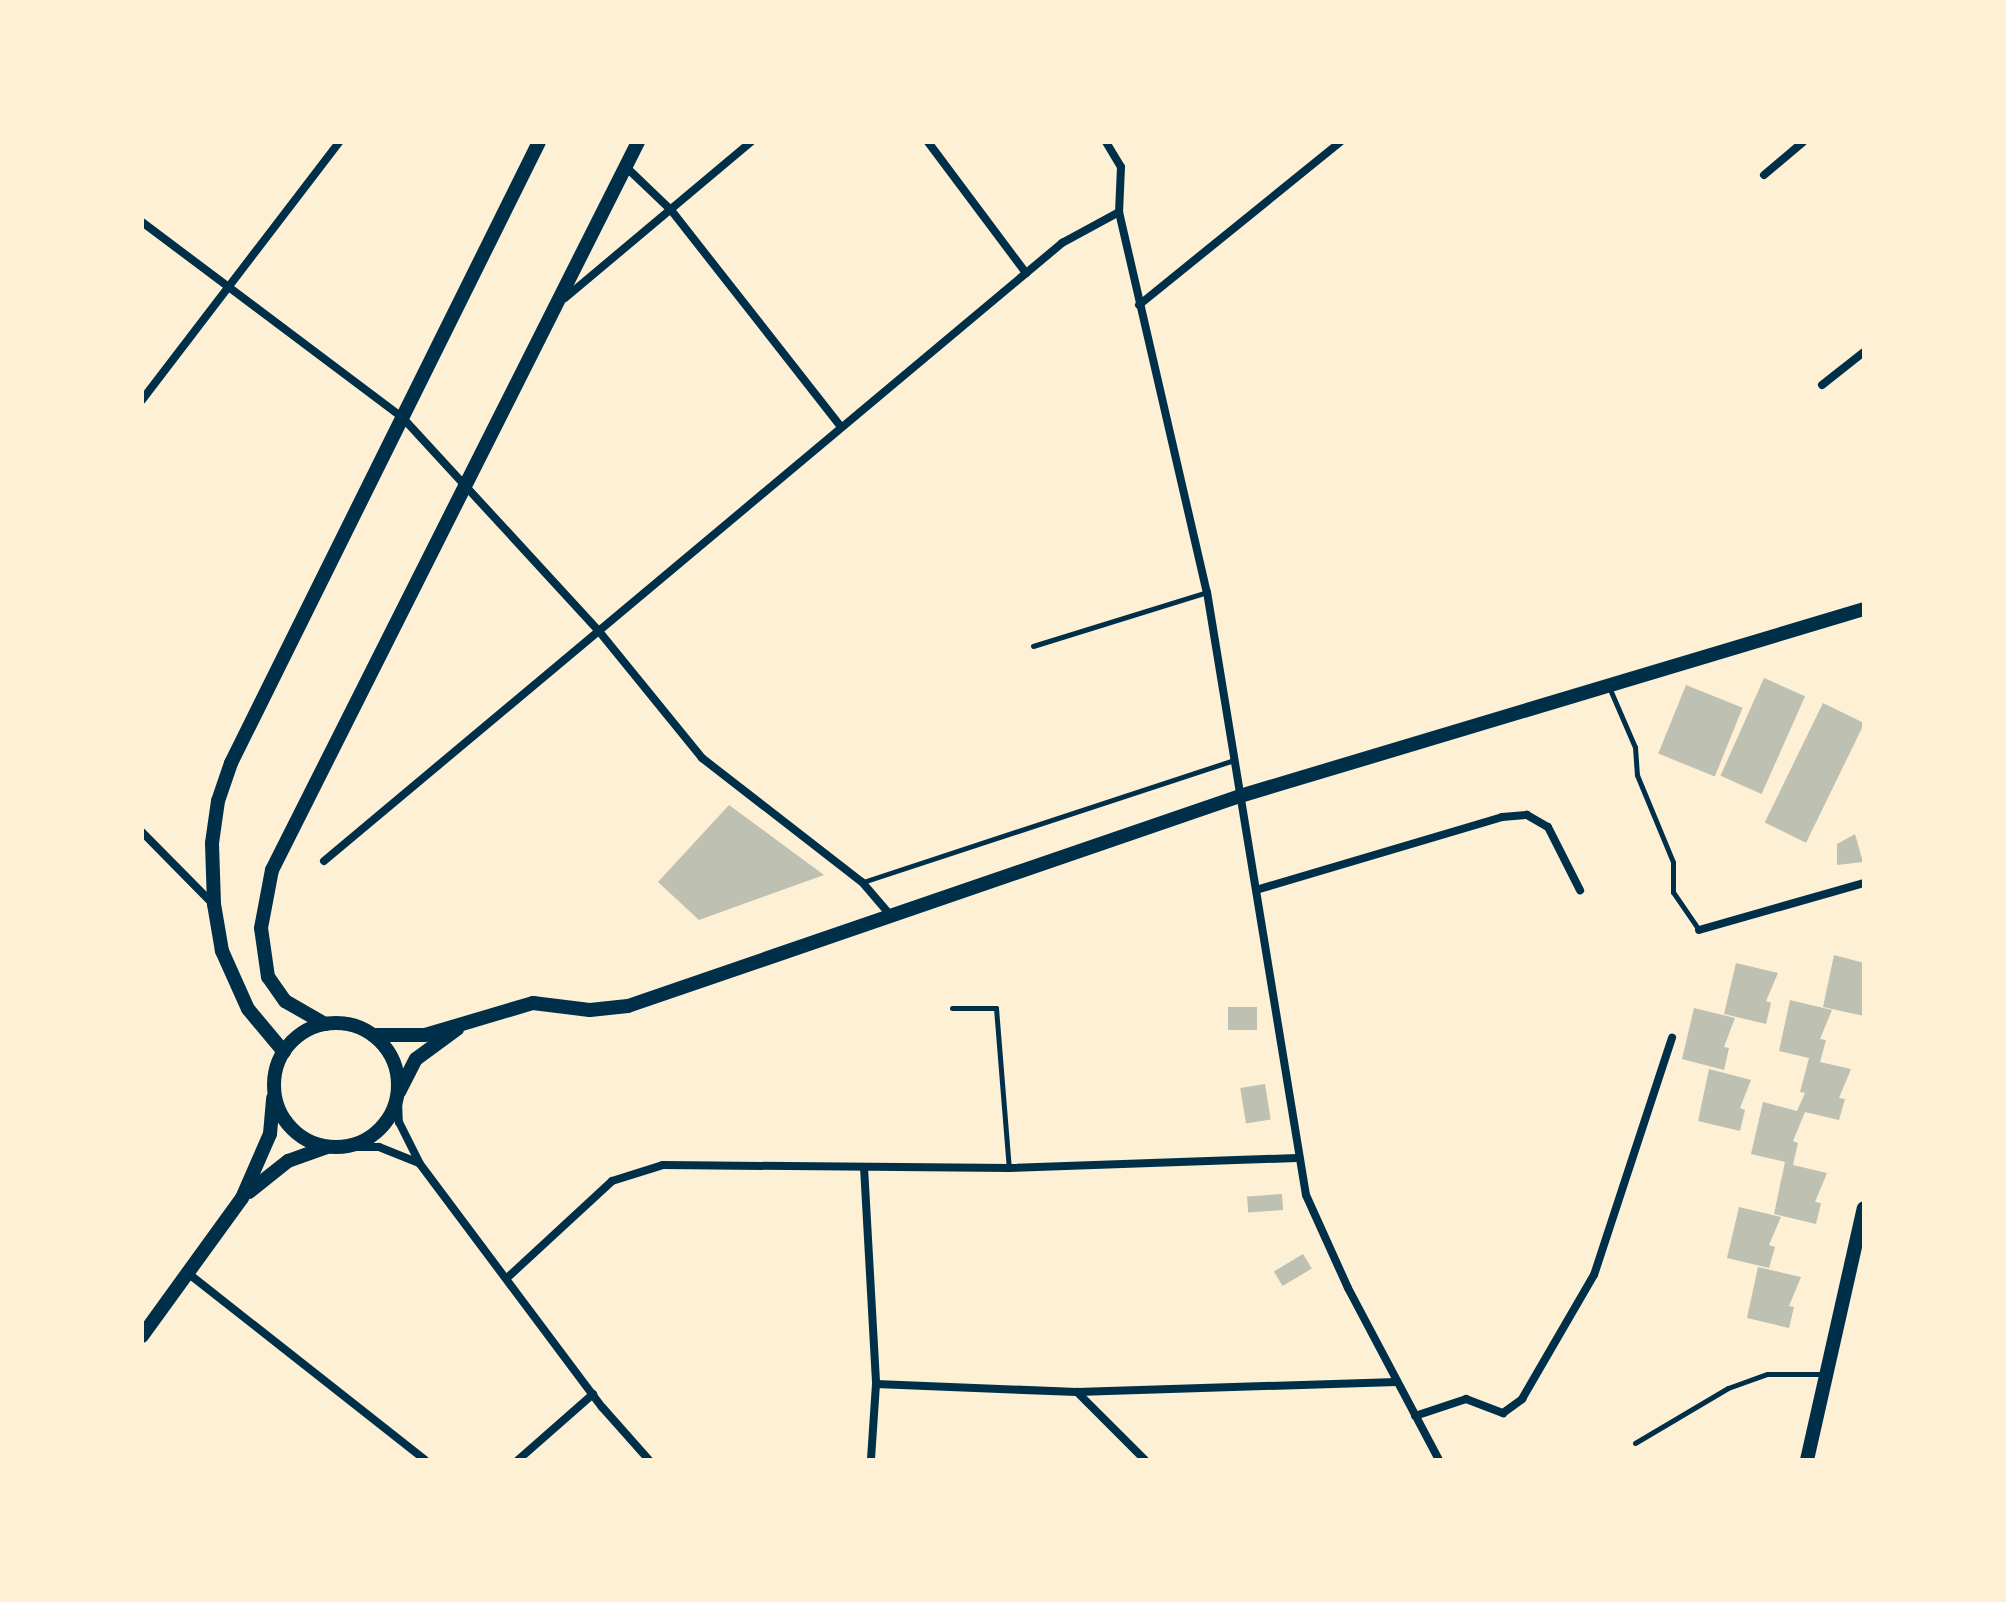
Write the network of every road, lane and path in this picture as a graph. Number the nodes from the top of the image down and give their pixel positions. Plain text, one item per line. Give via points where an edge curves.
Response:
1 (339, 142) edge
2 (539, 142) edge
3 (638, 142) edge
4 (751, 142) edge
5 (928, 142) edge
6 (1106, 142) edge
7 (1340, 142) edge
8 (1803, 142) edge
9 (626, 167) junction
10 (1764, 175) dead end
11 (671, 210) junction
12 (1119, 212) junction
13 (142, 222) edge
14 (1026, 273) junction
15 (229, 287) junction
16 (1139, 305) junction
17 (555, 307) junction
18 (1864, 352) edge
19 (1822, 385) dead end
20 (142, 400) edge
21 (402, 417) junction
22 (841, 427) junction
23 (467, 483) junction
24 (1207, 592) junction
25 (1864, 609) edge
26 (598, 630) junction
27 (1033, 646) dead end
28 (1609, 686) junction
29 (1234, 760) junction
30 (1240, 796) junction
31 (142, 832) edge
32 (324, 861) dead end
33 (862, 882) junction
34 (1864, 883) edge
35 (1256, 890) junction
36 (1580, 890) dead end
37 (214, 904) junction
38 (892, 917) junction
39 (1699, 930) joint
40 (952, 1008) dead end
41 (472, 1018) junction
42 (325, 1024) junction
43 (373, 1035) junction
44 (1672, 1038) dead end
45 (284, 1052) junction
46 (274, 1081) junction
47 (398, 1095) junction
48 (327, 1147) junction
49 (347, 1147) junction
50 (1297, 1158) junction
51 (420, 1164) junction
52 (864, 1167) junction
53 (1009, 1168) junction
54 (242, 1198) junction
55 (1864, 1208) edge
56 (189, 1274) junction
57 (507, 1278) junction
58 (142, 1336) edge
59 (1826, 1374) junction
60 (1397, 1382) junction
61 (876, 1384) junction
62 (1077, 1392) junction
63 (593, 1394) junction
64 (1415, 1416) junction
65 (1635, 1443) dead end
66 (425, 1460) edge
67 (518, 1460) edge
68 (649, 1460) edge
69 (871, 1460) edge
70 (1145, 1460) edge
71 (1439, 1460) edge
72 (1807, 1460) edge

1 - 15 street
2 - 21 main road
3 - 9 main road
4 - 11 street
5 - 14 street
6 - 12 street via 1121,167
7 - 16 street
8 - 10 street
9 - 11 street
9 - 17 main road
11 - 17 street
11 - 22 street
12 - 14 street via 1062,243
12 - 16 street
13 - 15 street
14 - 22 street
15 - 20 street
15 - 21 street
16 - 24 street
17 - 23 main road
18 - 19 street
21 - 23 street
21 - 37 main road via 231,763 212,843
22 - 26 street
23 - 26 street
23 - 42 main road via 263,897 268,977 285,1001
24 - 27 lane
24 - 29 street
25 - 28 main road
26 - 32 street
26 - 33 street via 702,758
28 - 30 main road
28 - 39 lane via 1635,747 1637,775 1673,862 1673,892
29 - 30 street
29 - 33 lane
30 - 35 street
30 - 38 main road
31 - 37 street
33 - 38 street
34 - 39 street
35 - 36 street via 1502,817 1527,815 1548,827
35 - 50 street
37 - 45 main road via 222,951 248,1009
38 - 41 main road via 628,1006 590,1010 533,1003
40 - 53 lane via 996,1008
41 - 43 main road via 425,1035
41 - 47 main road via 416,1059
42 - 43 main road via 350,1024
42 - 45 main road via 295,1038
43 - 47 main road via 394,1060
44 - 64 street via 1594,1275 1522,1399 1503,1413 1466,1399
45 - 46 main road
46 - 48 main road via 282,1117 310,1142
46 - 54 main road via 270,1134
47 - 49 main road via 379,1130
47 - 51 street via 399,1122
48 - 49 main road
48 - 54 main road via 288,1161
49 - 51 street via 379,1147
50 - 53 street
50 - 60 street via 1325,1240
51 - 57 street
52 - 53 street
52 - 57 street via 663,1165 637,1170 612,1181
52 - 61 street
54 - 56 main road
55 - 59 main road
56 - 58 main road
56 - 66 street
57 - 63 street
59 - 65 lane via 1767,1374 1728,1388
59 - 72 main road
60 - 62 street
60 - 64 street
61 - 62 street
61 - 69 street
62 - 70 street
63 - 67 street
63 - 68 street
64 - 71 street

